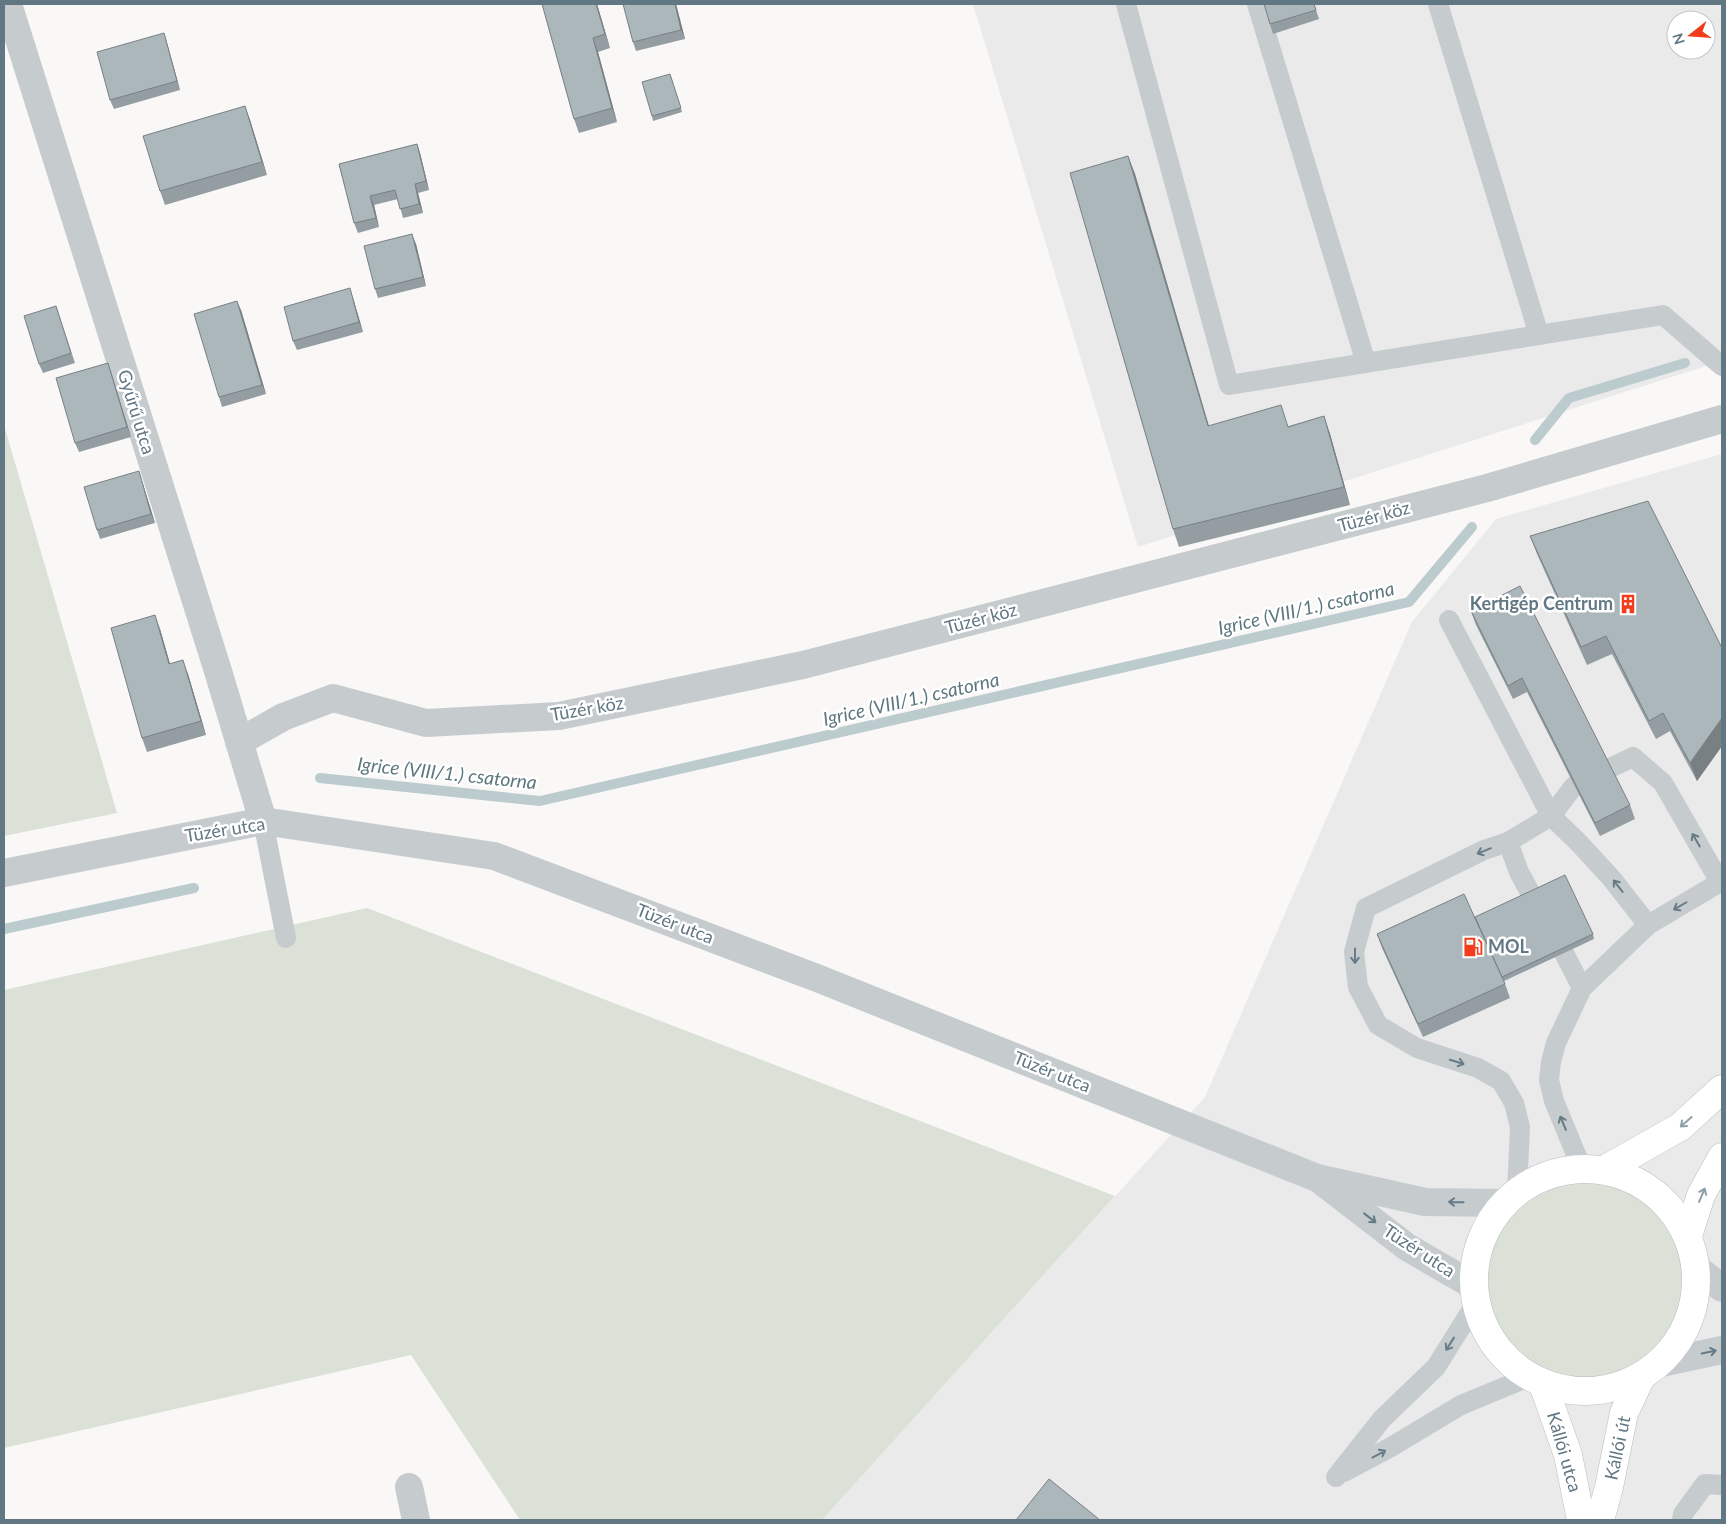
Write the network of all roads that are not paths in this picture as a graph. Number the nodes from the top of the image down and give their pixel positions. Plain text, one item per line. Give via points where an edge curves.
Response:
1 (8, 4) edge
2 (1126, 4) edge
3 (1257, 4) edge
4 (1438, 4) edge
5 (1539, 335) junction
6 (1366, 363) junction
7 (1722, 366) edge
8 (1722, 419) edge
9 (1449, 620) dead end
10 (239, 742) junction
11 (1610, 768) edge
12 (1574, 786) edge
13 (1551, 816) junction
14 (263, 821) junction
15 (1508, 842) junction
16 (4, 873) edge
17 (1721, 882) edge
18 (1532, 896) edge
19 (1648, 925) junction
20 (286, 938) dead end
21 (1564, 953) edge
22 (1582, 988) junction
23 (1722, 1089) edge
24 (1722, 1156) edge
25 (1593, 1169) junction
26 (1317, 1178) junction
27 (1511, 1197) junction
28 (1688, 1236) junction
29 (1696, 1268) junction
30 (1722, 1288) edge
31 (1475, 1295) junction
32 (1722, 1350) edge
33 (1651, 1370) junction
34 (1536, 1380) junction
35 (1722, 1485) edge
36 (409, 1487) dead end
37 (416, 1520) edge
38 (1581, 1520) edge
39 (1600, 1520) edge
40 (1682, 1520) edge

1 - 10 street, Gyűrű utca
2 - 6 lane via 1229,385
3 - 6 lane
4 - 5 lane
5 - 6 lane
5 - 7 lane via 1663,315
8 - 10 street, Tüzér köz via 1487,488 793,667 559,716 426,723 333,698 283,717
9 - 13 lane
10 - 14 street, Gyűrű utca
17 -> 11 lane via 1663,782 1633,757
12 - 13 lane
13 - 15 lane
19 -> 13 lane via 1612,878
14 - 16 street, Tüzér utca
14 - 20 lane
14 - 26 street, Tüzér utca via 494,856 817,978
15 - 18 lane
15 -> 27 lane via 1484,850 1366,908 1354,952 1358,987 1378,1026 1416,1048 1478,1068 1501,1081 1514,1103 1520,1127
17 -> 19 lane
19 - 22 lane
21 - 22 lane
25 -> 22 lane via 1554,1101 1549,1080 1556,1043
23 -> 25 main road via 1680,1127
28 -> 24 main road via 1701,1195
25 - 27 main road via 1548,1175
25 - 28 main road via 1625,1176 1645,1186 1677,1217
27 -> 26 street, Tüzér utca via 1425,1202
26 -> 31 street, Tüzér utca
27 - 31 main road via 1491,1221 1481,1241 1475,1264
28 - 29 main road, Kállói út
29 - 30 street
29 - 33 main road, Kállói út via 1695,1303 1682,1335
31 - 34 main road via 1487,1332 1505,1358
31 -> 34 lane via 1436,1367 1382,1419 1336,1476 1461,1406
33 -> 32 street
33 - 34 main road via 1609,1390 1576,1392
33 - 39 main road, Kállói út via 1624,1413
34 - 38 main road, Kállói utca via 1568,1455
35 - 40 lane via 1706,1484
36 - 37 street

